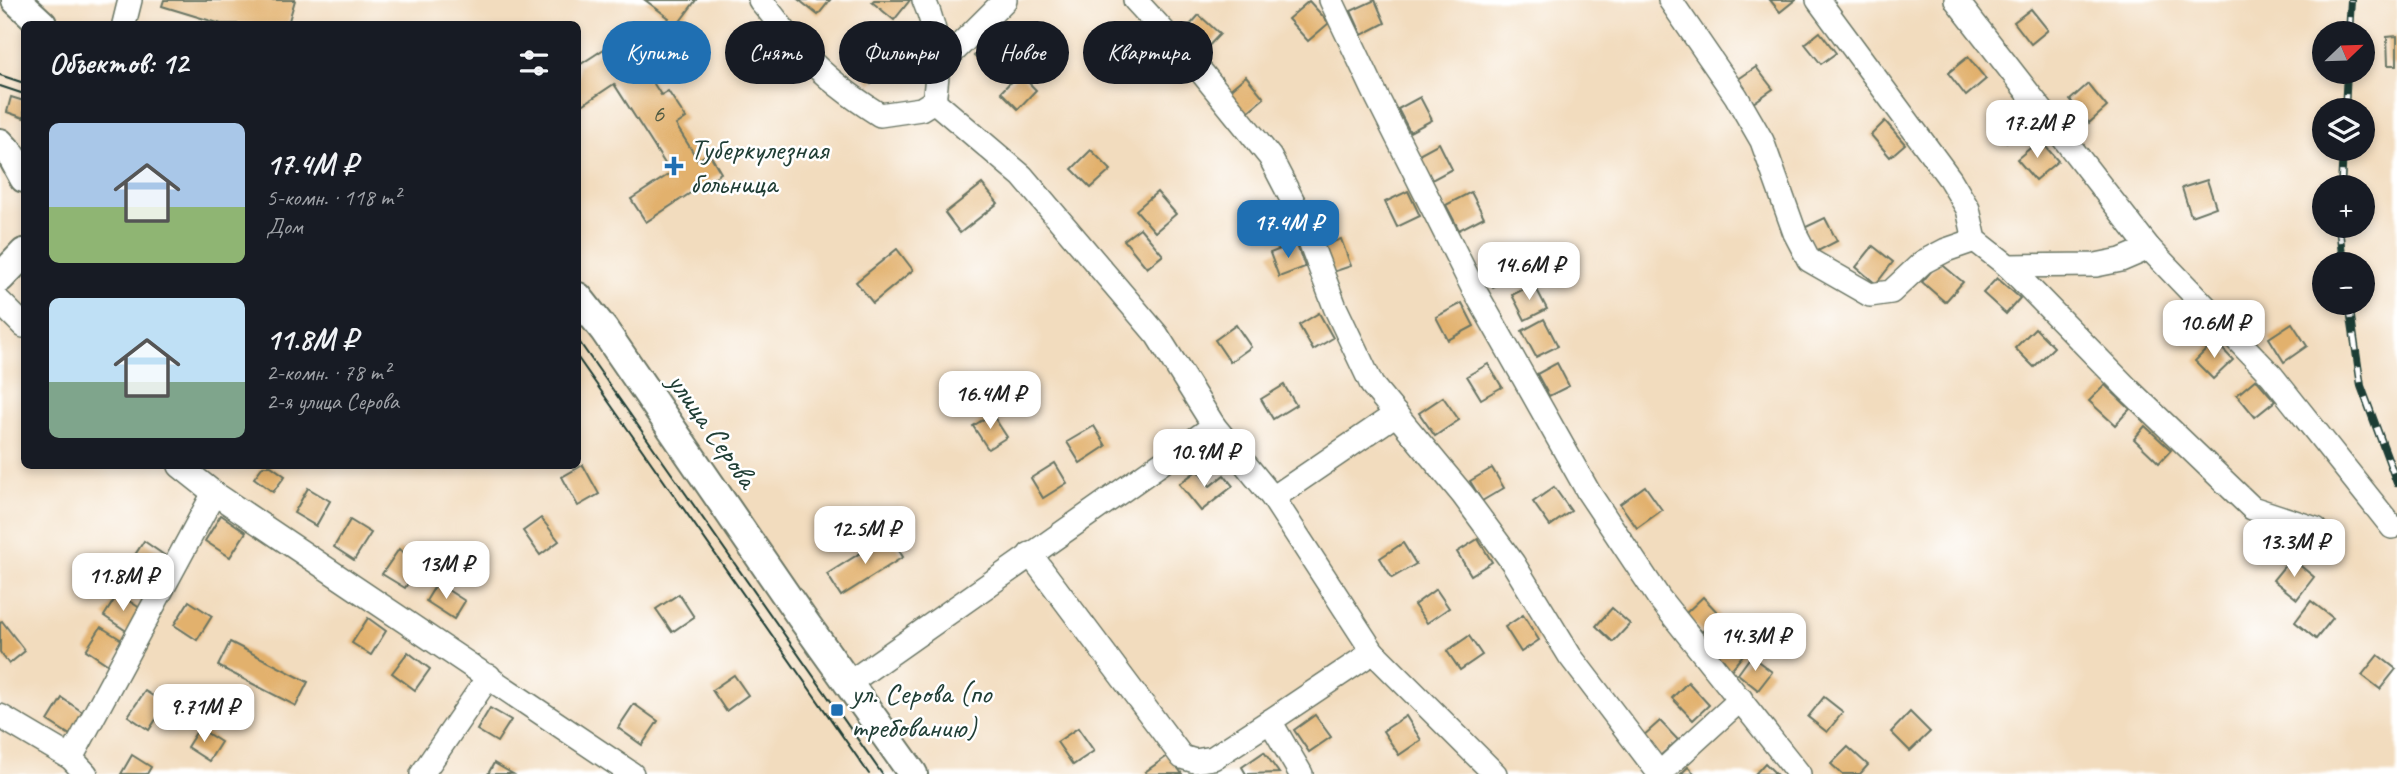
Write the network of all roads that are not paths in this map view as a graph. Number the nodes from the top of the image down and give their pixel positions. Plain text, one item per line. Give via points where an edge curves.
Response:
1 (130, 0) edge
2 (760, 0) edge
3 (924, 0) edge
4 (1005, 0) edge
5 (1135, 0) edge
6 (1331, 0) edge
7 (1670, 0) edge
8 (1818, 0) edge
9 (1956, 0) edge
10 (0, 8) edge
11 (31, 14) edge
12 (125, 21) edge
13 (932, 21) edge
14 (962, 44) edge
15 (937, 84) edge
16 (934, 101) junction
17 (0, 143) edge
18 (21, 172) edge
19 (1975, 240) junction
20 (21, 244) edge
21 (2149, 248) junction
22 (9, 266) edge
23 (2008, 266) junction
24 (581, 301) edge
25 (0, 302) edge
26 (21, 323) edge
27 (1396, 414) junction
28 (1214, 426) junction
29 (184, 469) edge
30 (214, 493) junction
31 (1273, 498) junction
32 (2392, 527) dead end
33 (2316, 529) dead end
34 (1030, 554) junction
35 (1373, 652) junction
36 (489, 676) junction
37 (849, 683) junction
38 (1741, 699) junction
39 (0, 716) edge
40 (1270, 721) junction
41 (78, 766) edge
42 (422, 774) edge
43 (632, 774) edge
44 (913, 774) edge
45 (1301, 774) edge
46 (1495, 774) edge
47 (1659, 774) edge
48 (1799, 774) edge

1 - 12 street
2 - 16 street via 820,71 880,115 921,108
3 - 13 street
4 - 14 street
5 - 27 street via 1270,157 1300,215 1335,307 1372,385
6 - 38 street via 1472,286 1583,482 1659,598
7 - 19 street via 1762,141 1809,260 1870,295 1891,292 1923,262
8 - 19 street via 1950,179 1968,209
9 - 21 street
10 - 11 main road
15 - 16 street
16 - 28 street via 1022,176 1157,335
17 - 18 main road
19 - 23 street
20 - 22 main road
21 - 23 street via 2096,265
21 - 32 street via 2272,376
23 - 33 street via 2126,388 2252,508
24 - 37 main road, улица Серова
25 - 26 street
27 - 31 street
27 - 47 street via 1513,563 1570,656
28 - 31 street
28 - 34 street
29 - 30 street
30 - 36 street
30 - 41 street
31 - 35 street
34 - 37 street
34 - 40 street via 1182,757 1195,761 1213,758
35 - 40 street
35 - 46 street
36 - 42 street
36 - 43 street
37 - 44 main road, улица Серова
38 - 47 street
38 - 48 street
39 - 41 street
40 - 45 street

